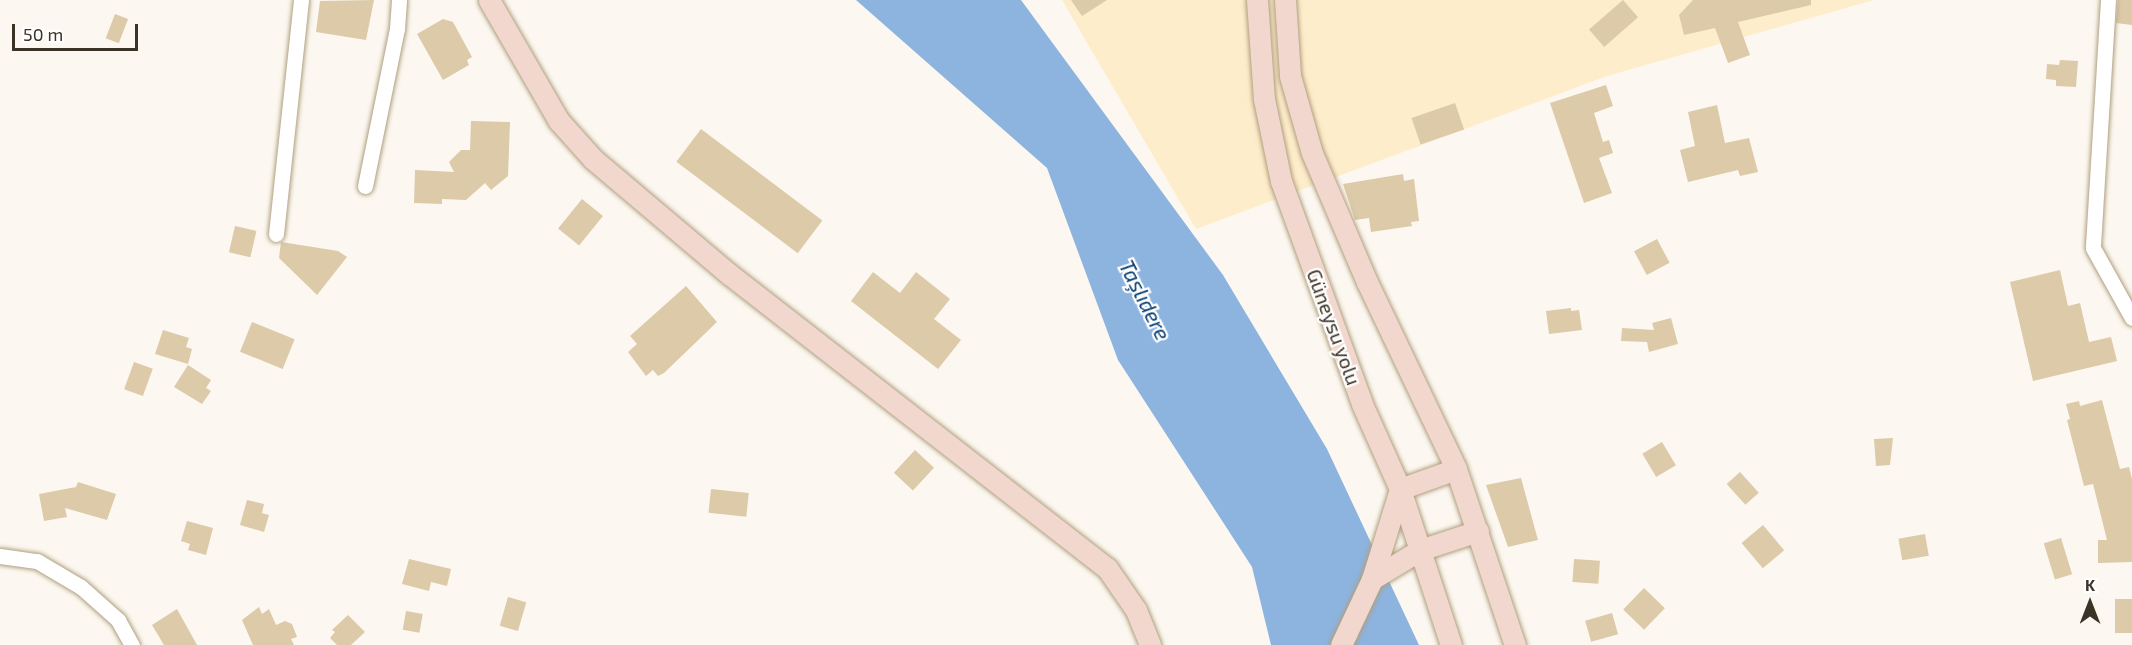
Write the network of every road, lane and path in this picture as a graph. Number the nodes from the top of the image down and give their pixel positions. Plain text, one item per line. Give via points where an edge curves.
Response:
1 (301, 0) edge
2 (399, 0) edge
3 (489, 0) edge
4 (1257, 0) edge
5 (1285, 0) edge
6 (2108, 0) edge
7 (364, 186) dead end
8 (276, 234) dead end
9 (2132, 318) edge
10 (1456, 469) junction
11 (1400, 489) junction
12 (1478, 531) junction
13 (1420, 550) junction
14 (0, 556) edge
15 (1372, 579) junction
16 (132, 645) edge
17 (1150, 645) edge
18 (1341, 645) edge
19 (1451, 645) edge
20 (1515, 645) edge

1 - 8 street
2 - 7 street via 397,29
3 - 17 main road via 559,121 593,159 729,274 1107,568 1136,610
4 - 11 main road, Güneysu yolu via 1262,88 1281,181 1362,404
5 - 10 main road via 1290,76 1312,153 1367,282
6 - 9 street via 2093,248
10 - 11 main road
10 - 12 main road
11 - 13 main road, Güneysu yolu
11 - 15 main road
12 - 13 main road
12 - 20 main road
13 - 15 main road
13 - 19 main road, Güneysu yolu
14 - 16 street via 37,561 81,586 118,620
15 - 18 main road

